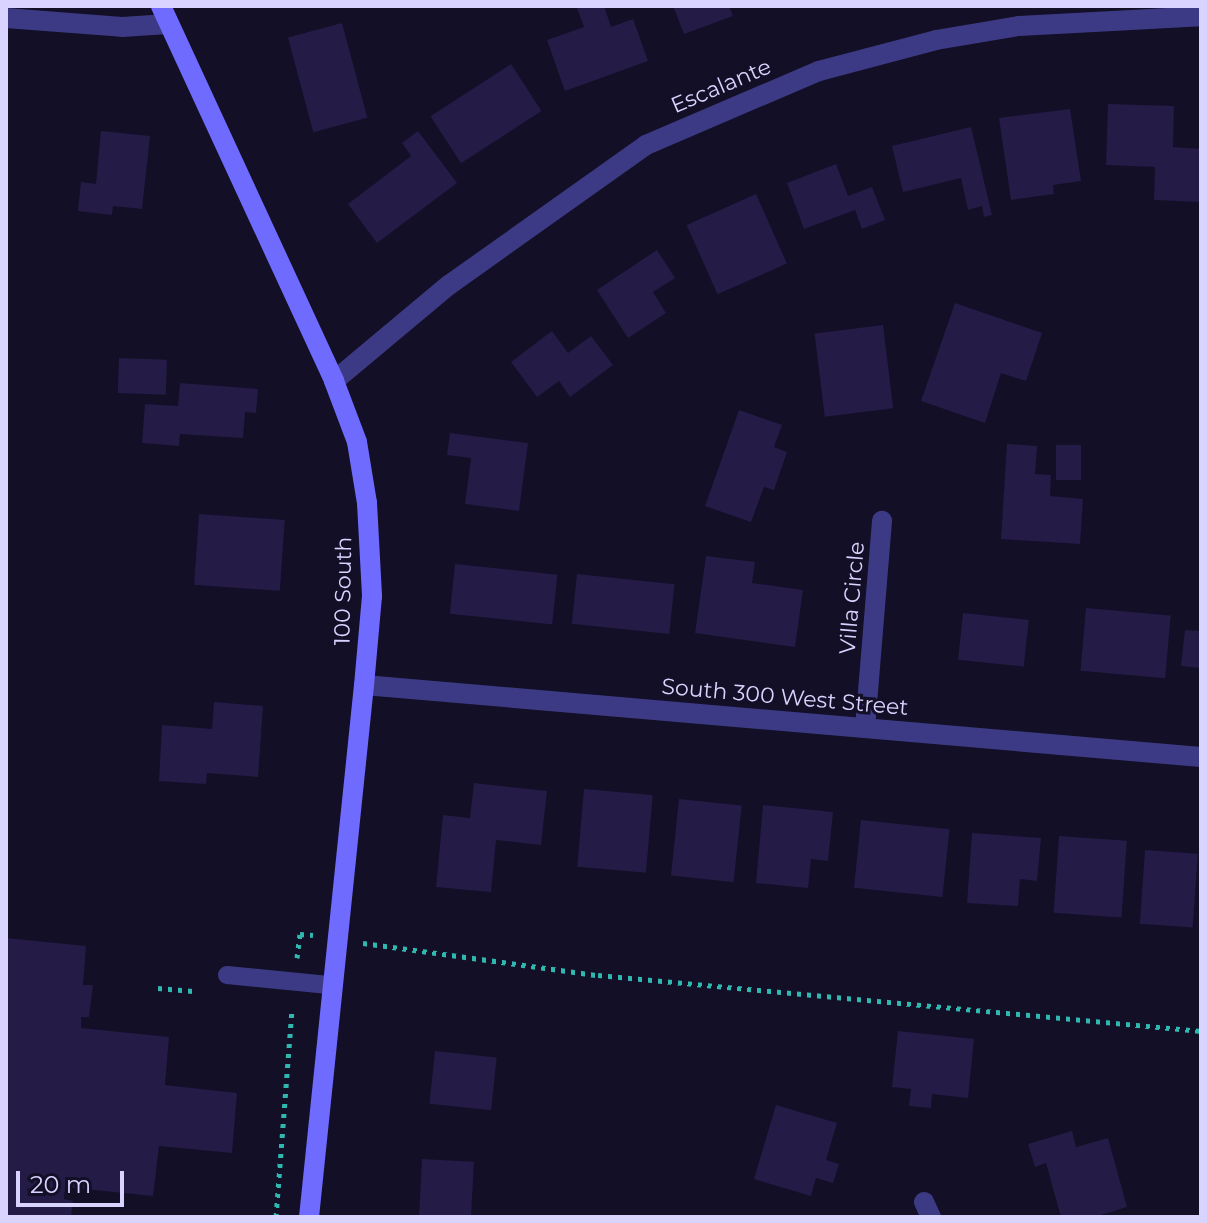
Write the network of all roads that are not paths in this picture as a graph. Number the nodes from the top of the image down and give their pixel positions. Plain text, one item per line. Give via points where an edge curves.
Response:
1 (165, 15) edge
2 (1201, 16) edge
3 (6, 18) edge
4 (334, 381) junction
5 (882, 521) dead end
6 (364, 685) junction
7 (865, 728) junction
8 (1201, 757) edge
9 (227, 975) dead end
10 (329, 985) junction
11 (309, 1217) edge

1 - 3 street via 122,27
1 - 4 street, 100 South
2 - 4 street, Escalante via 1019,26 936,40 819,71 646,145 449,285
4 - 6 street, 100 South via 357,442 367,503 372,596
5 - 7 street, Villa Circle
6 - 7 street, South 300 West Street
6 - 10 street, 100 South
7 - 8 street, South 300 West Street
9 - 10 lane
10 - 11 street, 100 South

